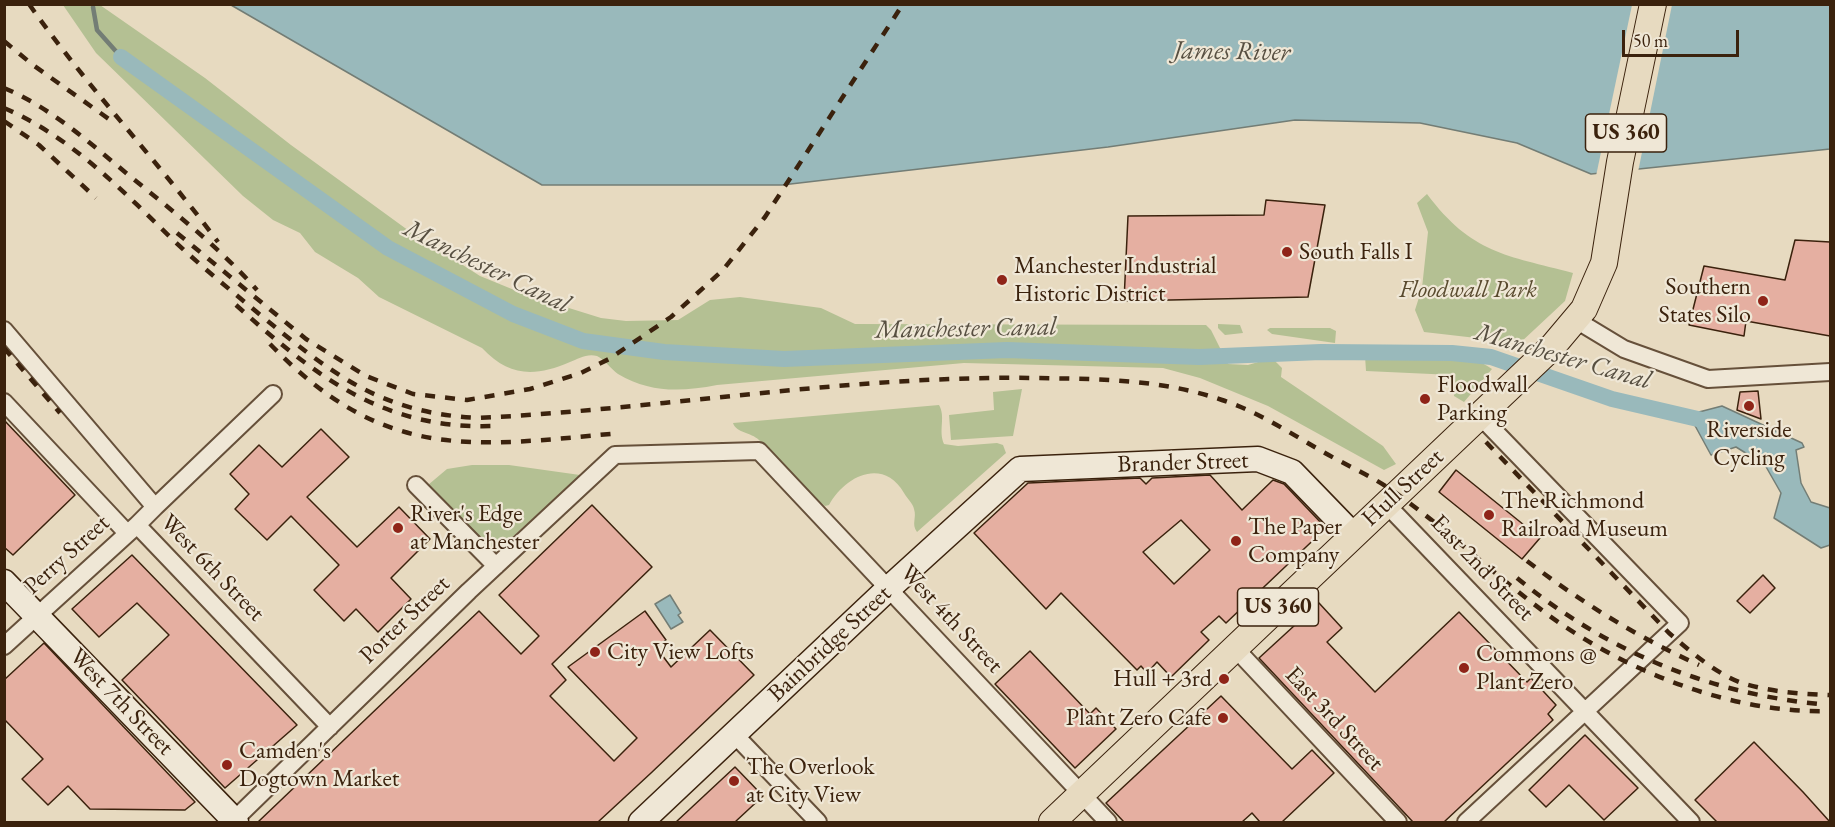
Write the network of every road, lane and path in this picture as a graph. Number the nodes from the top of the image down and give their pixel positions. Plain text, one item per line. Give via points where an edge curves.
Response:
1 (1653, 4) edge
2 (1576, 320) junction
3 (4, 330) edge
4 (1830, 372) edge
5 (273, 394) dead end
6 (4, 402) edge
7 (1480, 416) junction
8 (759, 451) joint
9 (1020, 469) joint
10 (416, 485) dead end
11 (1387, 505) junction
12 (155, 507) junction
13 (132, 529) junction
14 (1353, 535) junction
15 (496, 566) junction
16 (4, 582) edge
17 (889, 588) junction
18 (37, 615) junction
19 (4, 646) edge
20 (1235, 648) junction
21 (1585, 710) junction
22 (330, 727) junction
23 (734, 734) junction
24 (1082, 794) junction
25 (234, 822) edge
26 (641, 822) edge
27 (818, 822) edge
28 (1053, 822) edge
29 (1108, 822) edge
30 (1398, 822) edge
31 (1466, 822) edge
32 (1691, 822) edge

1 - 2 main road, Hull Street / US 360 via 1620,162 1604,263
2 - 4 street via 1624,349 1708,379
2 - 7 main road, Hull Street / US 360
3 - 12 street, West 6th Street
5 - 12 street
6 - 13 street
7 - 11 main road, Hull Street / US 360
7 - 21 street via 1680,623
8 - 15 street, Porter Street via 615,455
8 - 17 street, West 4th Street
9 - 14 street, Brander Street via 1258,459 1292,472
9 - 17 street, Bainbridge Street
10 - 15 street
11 - 14 main road, Hull Street / US 360
11 - 21 street, East 2nd Street
12 - 13 street, West 6th Street
13 - 18 street, Perry Street
13 - 22 street, West 6th Street
14 - 20 main road, Hull Street / US 360
15 - 22 street, Porter Street
16 - 18 street, West 7th Street
17 - 23 street, Bainbridge Street
17 - 24 street, West 4th Street
18 - 19 street, Perry Street
18 - 25 street, West 7th Street
20 - 24 main road, Hull Street / US 360
20 - 30 street, East 3rd Street
21 - 31 street
21 - 32 street, East 2nd Street
22 - 25 street, Porter Street
23 - 26 street, Bainbridge Street
23 - 27 street
24 - 28 main road, Hull Street / US 360
24 - 29 street, West 4th Street

